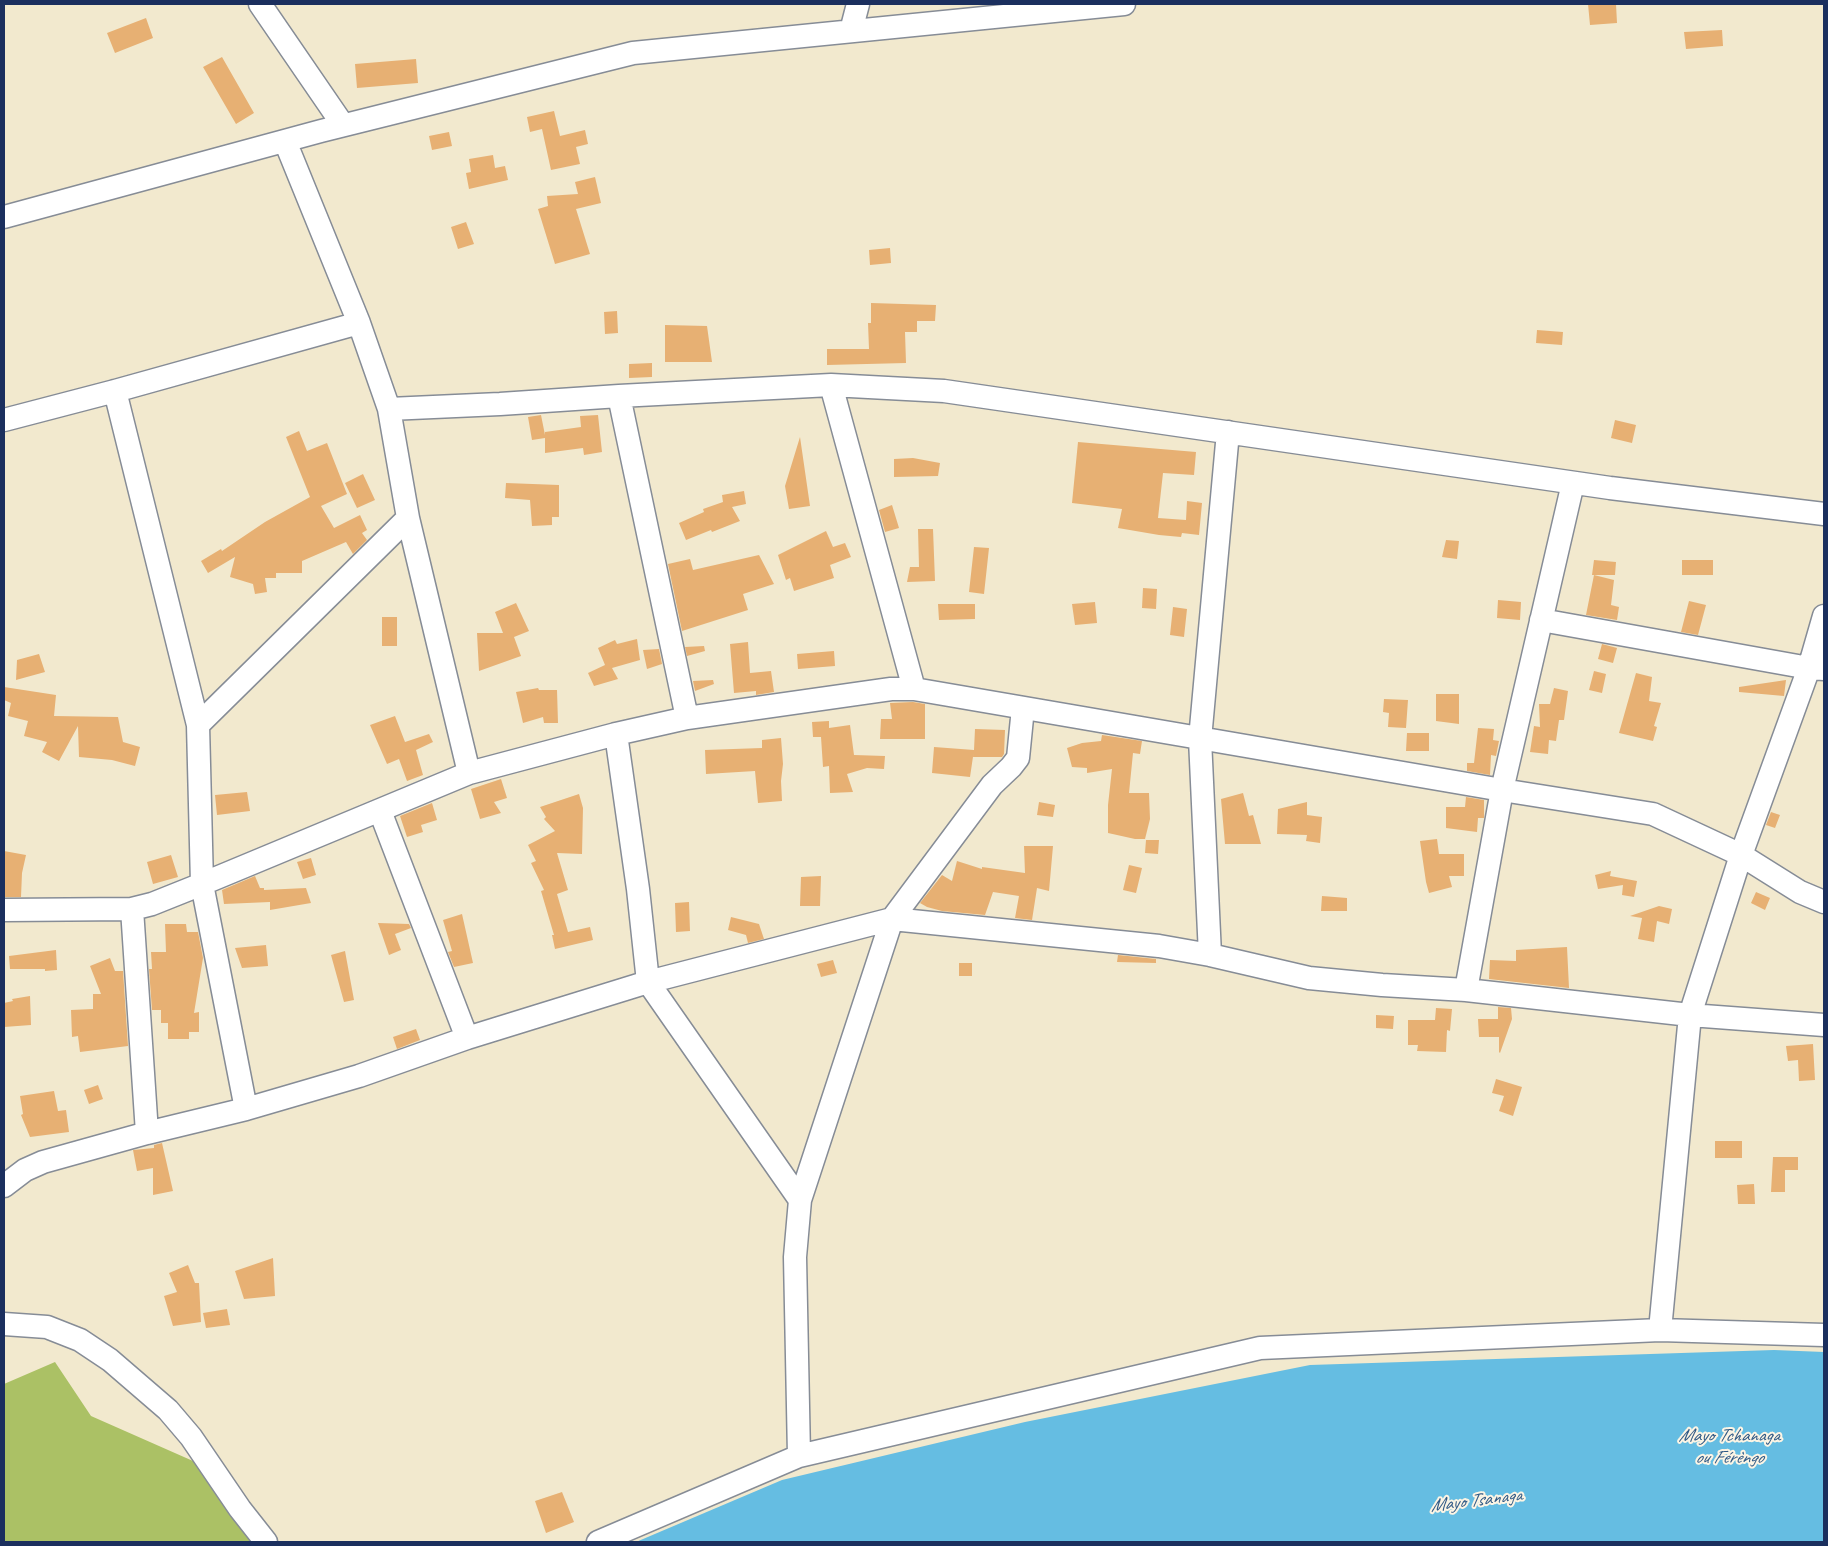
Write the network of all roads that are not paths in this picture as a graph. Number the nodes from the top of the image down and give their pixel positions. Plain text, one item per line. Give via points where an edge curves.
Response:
1 (260, 4) edge
2 (858, 4) edge
3 (1124, 4) edge
4 (851, 31) junction
5 (343, 126) junction
6 (285, 141) junction
7 (4, 217) edge
8 (359, 323) junction
9 (831, 385) junction
10 (115, 391) junction
11 (619, 396) junction
12 (388, 409) junction
13 (4, 420) edge
14 (1228, 432) junction
15 (1573, 482) junction
16 (1824, 514) edge
17 (408, 518) junction
18 (1824, 616) edge
19 (1541, 620) junction
20 (1817, 668) edge
21 (914, 689) junction
22 (1023, 708) junction
23 (686, 718) junction
24 (198, 725) junction
25 (616, 734) junction
26 (1200, 739) junction
27 (469, 773) junction
28 (1502, 790) junction
29 (380, 810) junction
30 (1741, 855) junction
31 (202, 884) junction
32 (1824, 902) edge
33 (4, 910) edge
34 (132, 910) junction
35 (892, 919) junction
36 (1210, 955) junction
37 (648, 982) junction
38 (1466, 990) junction
39 (1690, 1015) junction
40 (1824, 1025) edge
41 (467, 1038) junction
42 (246, 1109) junction
43 (147, 1133) junction
44 (4, 1186) edge
45 (800, 1200) junction
46 (4, 1324) edge
47 (1660, 1330) junction
48 (1824, 1335) edge
49 (799, 1456) junction
50 (266, 1542) edge
51 (598, 1542) edge

1 - 5 street
2 - 4 street
3 - 4 street
4 - 5 street via 633,53
5 - 6 street
6 - 7 street
6 - 8 street
8 - 10 street
8 - 12 street
9 - 11 street
9 - 14 street via 944,391
9 - 21 street
10 - 13 street
10 - 24 street
11 - 12 street
11 - 23 street
12 - 17 street
14 - 15 street
14 - 26 street
15 - 16 street
15 - 19 street
17 - 24 street
17 - 27 street
18 - 20 street
19 - 20 street
19 - 28 street
20 - 30 street
21 - 22 street
21 - 23 street via 891,689
22 - 26 street
22 - 35 street via 1018,758 992,785
23 - 25 street
24 - 31 street
25 - 27 street
25 - 37 street
26 - 28 street
26 - 36 street
27 - 29 street
28 - 30 street via 1653,814
28 - 38 street
29 - 31 street
29 - 41 street
30 - 32 street via 1800,892
30 - 39 street
31 - 34 street
31 - 42 street
33 - 34 street
34 - 43 street
35 - 36 street via 1159,946
35 - 37 street
35 - 45 street
36 - 38 street via 1309,978
37 - 41 street
37 - 45 street
38 - 39 street
39 - 40 street
39 - 47 street
41 - 42 street via 359,1076
42 - 43 street
43 - 44 street via 43,1162 25,1170
45 - 49 street via 794,1258
46 - 50 street via 47,1327 80,1340 110,1360 168,1410
47 - 48 street
47 - 49 street via 1260,1348
49 - 51 street

